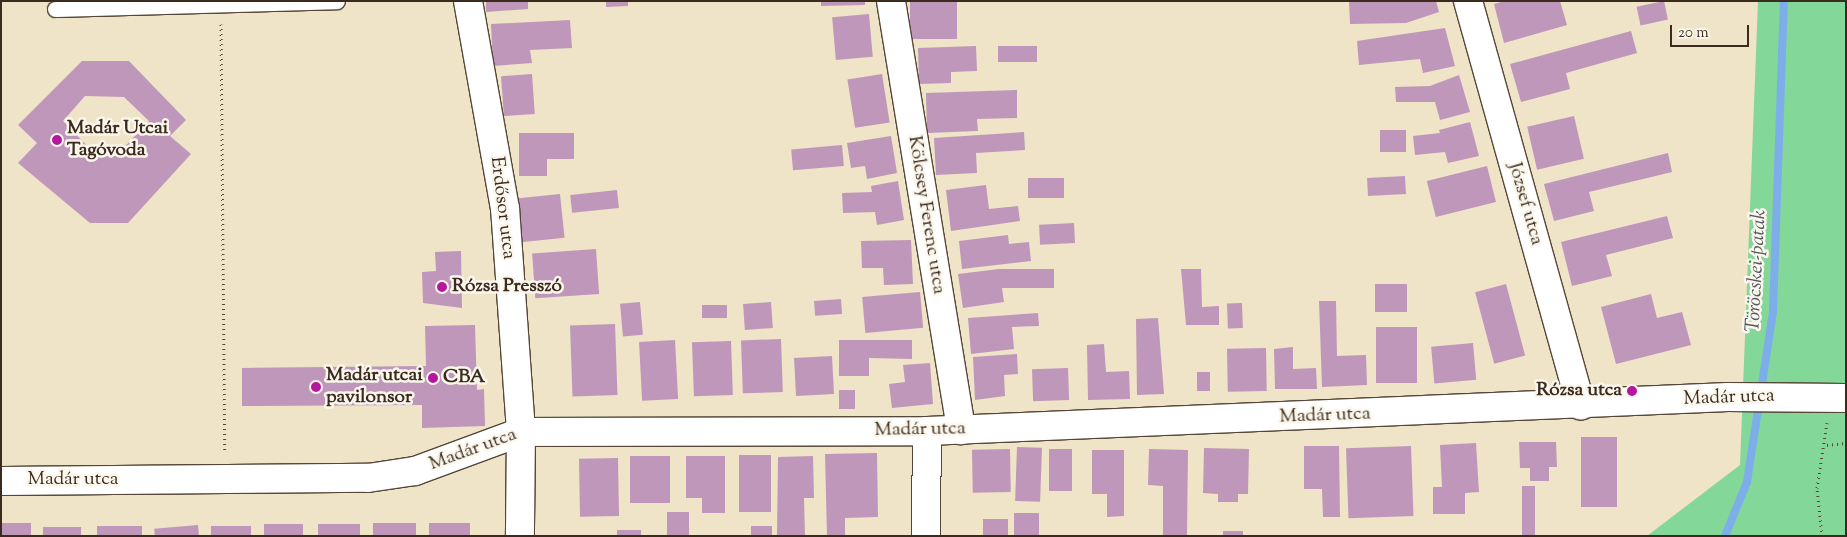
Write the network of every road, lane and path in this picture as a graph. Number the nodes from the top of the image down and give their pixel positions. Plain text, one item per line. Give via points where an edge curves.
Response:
1 (337, 1) edge
2 (468, 1) edge
3 (891, 1) edge
4 (1468, 1) edge
5 (221, 4) junction
6 (55, 9) dead end
7 (1846, 398) edge
8 (1581, 406) junction
9 (961, 430) junction
10 (927, 431) junction
11 (521, 432) junction
12 (1846, 444) edge
13 (225, 479) junction
14 (1, 481) edge
15 (520, 536) edge
16 (926, 536) edge
17 (1822, 536) edge

1 - 5 lane
2 - 11 street, Erdősor utca via 506,208
3 - 9 street, Kölcsey Ferenc utca
4 - 8 street, József utca
5 - 6 lane
5 - 13 path
7 - 8 street, Madár utca via 1728,397
8 - 9 street, Madár utca
9 - 10 street, Madár utca
10 - 11 street, Madár utca
10 - 16 street
11 - 13 street, Madár utca via 415,471 368,478
11 - 15 street, Erdősor utca
12 - 17 path via 1827,446 1817,488
13 - 14 street, Madár utca

